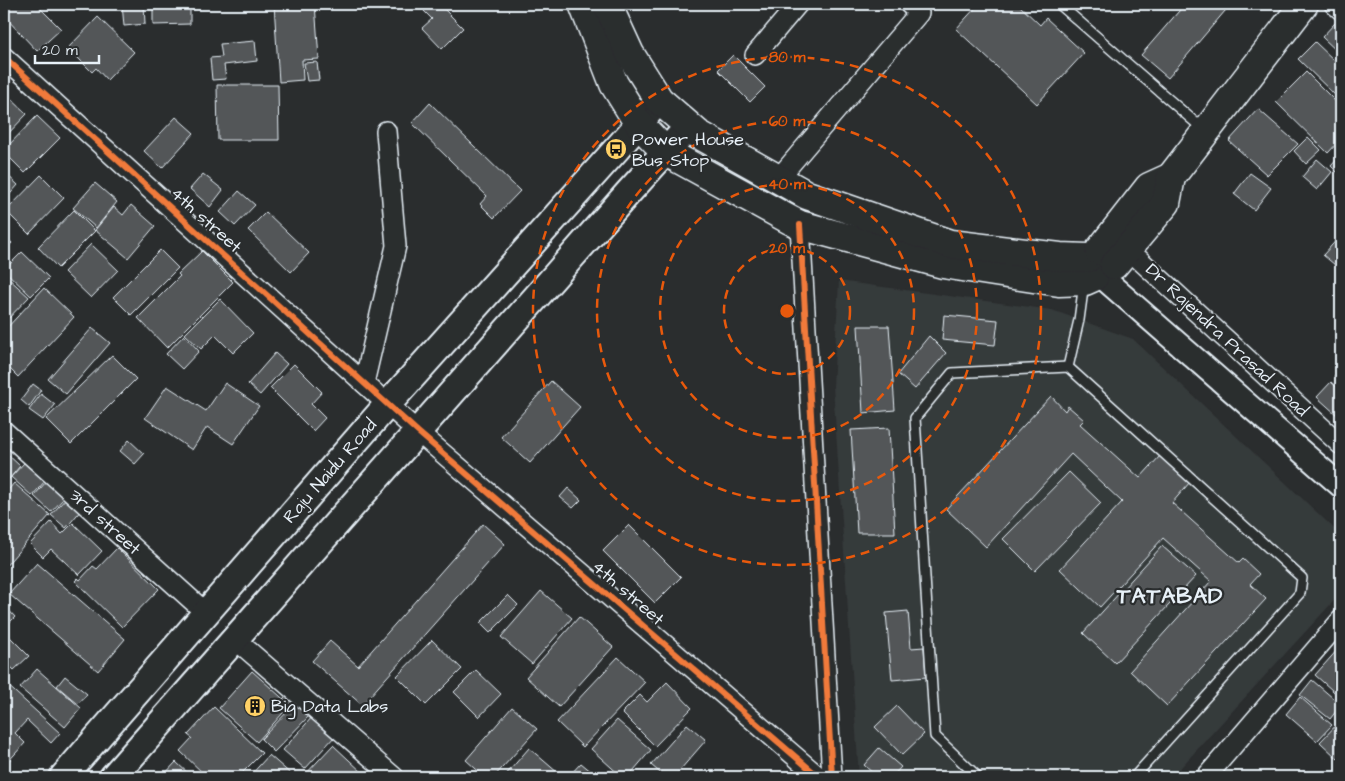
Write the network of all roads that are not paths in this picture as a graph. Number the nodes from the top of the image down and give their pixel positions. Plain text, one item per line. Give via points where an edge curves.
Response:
1 (582, 4) edge
2 (607, 4) edge
3 (798, 4) edge
4 (909, 4) edge
5 (1059, 4) edge
6 (1304, 4) edge
7 (1334, 4) edge
8 (1341, 10) edge
9 (755, 56) dead end
10 (4, 57) edge
11 (659, 100) junction
12 (639, 124) junction
13 (689, 126) junction
14 (386, 131) dead end
15 (1206, 132) junction
16 (666, 152) junction
17 (778, 179) junction
18 (800, 224) junction
19 (1104, 262) junction
20 (1209, 360) junction
21 (1068, 367) junction
22 (364, 383) junction
23 (388, 404) junction
24 (4, 431) edge
25 (418, 432) junction
26 (1341, 445) edge
27 (1341, 469) edge
28 (1341, 486) edge
29 (206, 613) junction
30 (1341, 620) edge
31 (236, 640) junction
32 (63, 777) edge
33 (113, 777) edge
34 (394, 777) edge
35 (819, 777) edge
36 (832, 777) edge
37 (978, 777) edge
38 (1134, 777) edge
39 (1206, 777) edge

1 - 12 main road via 614,84
2 - 11 main road via 630,54
3 - 9 street
4 - 17 street via 919,13
5 - 15 lane
6 - 15 main road
7 - 8 street
10 - 22 street, 4th street
11 - 12 main road, Raju Naidu Road
11 - 13 main road
12 - 16 main road
12 - 23 main road, Raju Naidu Road
13 - 16 main road
13 - 17 main road
14 - 22 street via 396,246
15 - 19 main road via 1171,177 1149,187
16 - 18 main road
16 - 25 main road
17 - 19 main road via 807,195 950,244
18 - 19 main road via 943,264 1059,282
18 - 36 street
19 - 20 street
19 - 21 lane via 1079,320
19 - 26 street, Dr Rajendra Prasad Road
20 - 27 street
20 - 28 street
21 - 37 lane via 952,373 915,418 935,736
21 - 38 lane via 1302,578 1300,593
22 - 23 street, 4th street
23 - 25 street, 4th street
23 - 29 main road, Raju Naidu Road
24 - 29 street, 3rd street
25 - 31 main road
25 - 35 street, 4th street
29 - 32 main road, Raju Naidu Road
30 - 39 street
31 - 33 main road
31 - 34 street

